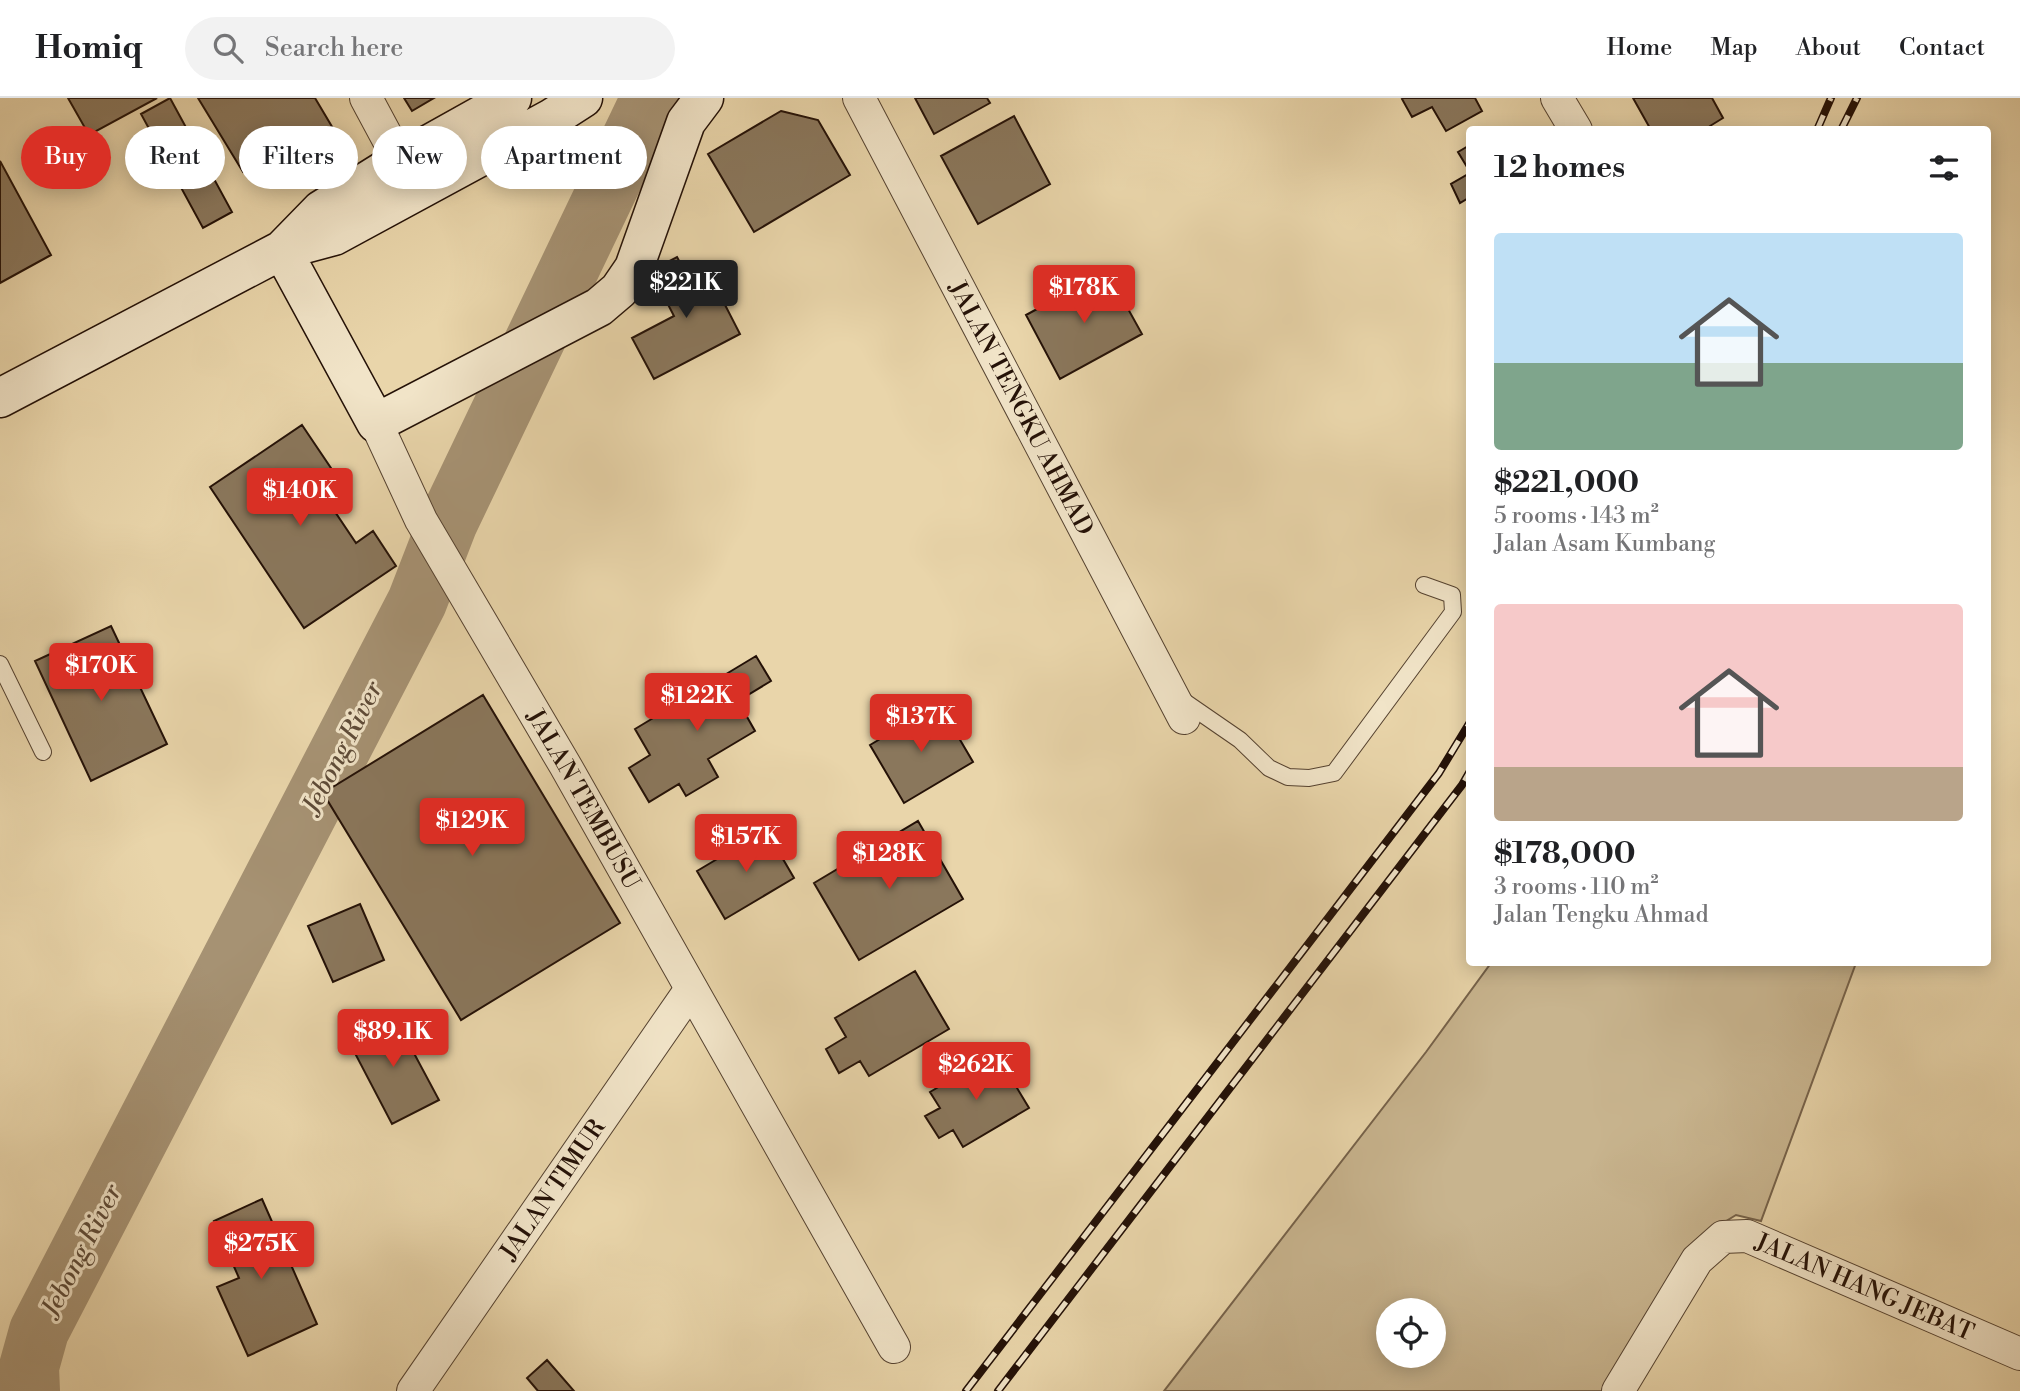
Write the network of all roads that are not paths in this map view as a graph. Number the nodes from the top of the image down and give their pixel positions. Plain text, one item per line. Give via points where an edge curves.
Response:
1 (366, 98) edge
2 (512, 98) edge
3 (583, 98) edge
4 (704, 98) edge
5 (859, 98) edge
6 (1557, 98) edge
7 (381, 126) edge
8 (1574, 126) edge
9 (467, 132) edge
10 (467, 153) edge
11 (393, 189) edge
12 (282, 250) junction
13 (0, 398) edge
14 (376, 423) junction
15 (1424, 585) dead end
16 (0, 664) edge
17 (1169, 690) junction
18 (1184, 718) dead end
19 (44, 752) dead end
20 (691, 989) junction
21 (894, 1346) dead end
22 (2020, 1354) edge
23 (413, 1391) edge
24 (1618, 1391) edge

1 - 7 street
2 - 9 main road
3 - 10 main road via 552,118
4 - 14 main road via 686,122 635,268 619,290 599,307
5 - 17 street, JALAN TENGKU AHMAD
6 - 8 street
11 - 12 main road via 334,236
12 - 13 main road
12 - 14 main road, JALAN TEMBUSU
14 - 20 street, JALAN TEMBUSU via 421,520
15 - 17 lane via 1452,595 1453,612 1334,773 1288,777 1269,768 1240,740
16 - 19 lane
17 - 18 street, JALAN TENGKU AHMAD
20 - 21 street, JALAN TEMBUSU
20 - 23 street, JALAN TIMUR
22 - 24 street, JALAN HANG JEBAT via 1748,1236 1723,1237 1697,1260

